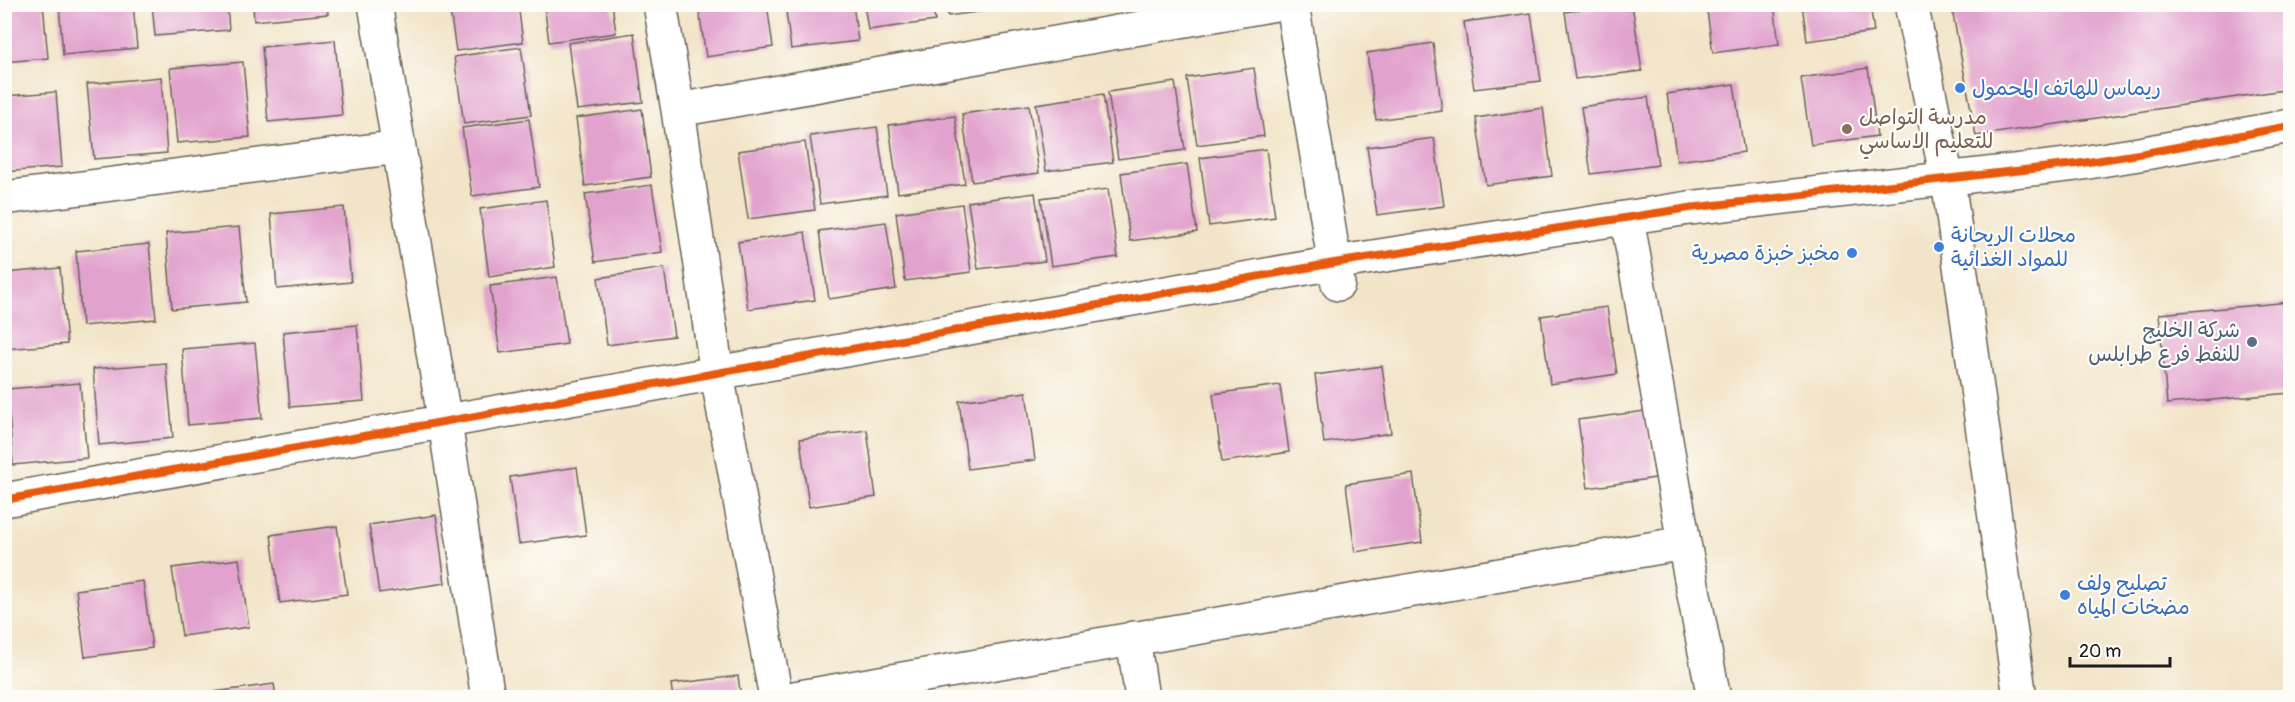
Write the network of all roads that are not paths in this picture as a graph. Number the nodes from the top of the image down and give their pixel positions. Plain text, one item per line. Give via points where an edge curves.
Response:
1 (375, 4) edge
2 (660, 4) edge
3 (1276, 4) edge
4 (1292, 4) edge
5 (1911, 4) edge
6 (678, 110) junction
7 (2290, 126) edge
8 (399, 147) junction
9 (2290, 149) edge
10 (1948, 186) junction
11 (4, 198) edge
12 (1628, 227) junction
13 (1336, 274) junction
14 (719, 382) junction
15 (446, 431) junction
16 (4, 500) edge
17 (4, 517) edge
18 (1684, 543) junction
19 (1133, 639) junction
20 (488, 698) edge
21 (776, 698) edge
22 (794, 698) edge
23 (1142, 698) edge
24 (1714, 698) edge
25 (2020, 698) edge

1 - 8 street
2 - 6 street
3 - 6 street
4 - 13 street
5 - 10 street
6 - 14 street
7 - 10 street
8 - 11 street
8 - 15 street
9 - 10 street via 2130,175
10 - 12 street via 1777,196
10 - 25 street
12 - 13 street
12 - 18 street
13 - 14 street
14 - 15 street
14 - 21 street
15 - 16 street
15 - 17 street
15 - 20 street
18 - 19 street
18 - 24 street
19 - 22 street
19 - 23 street

